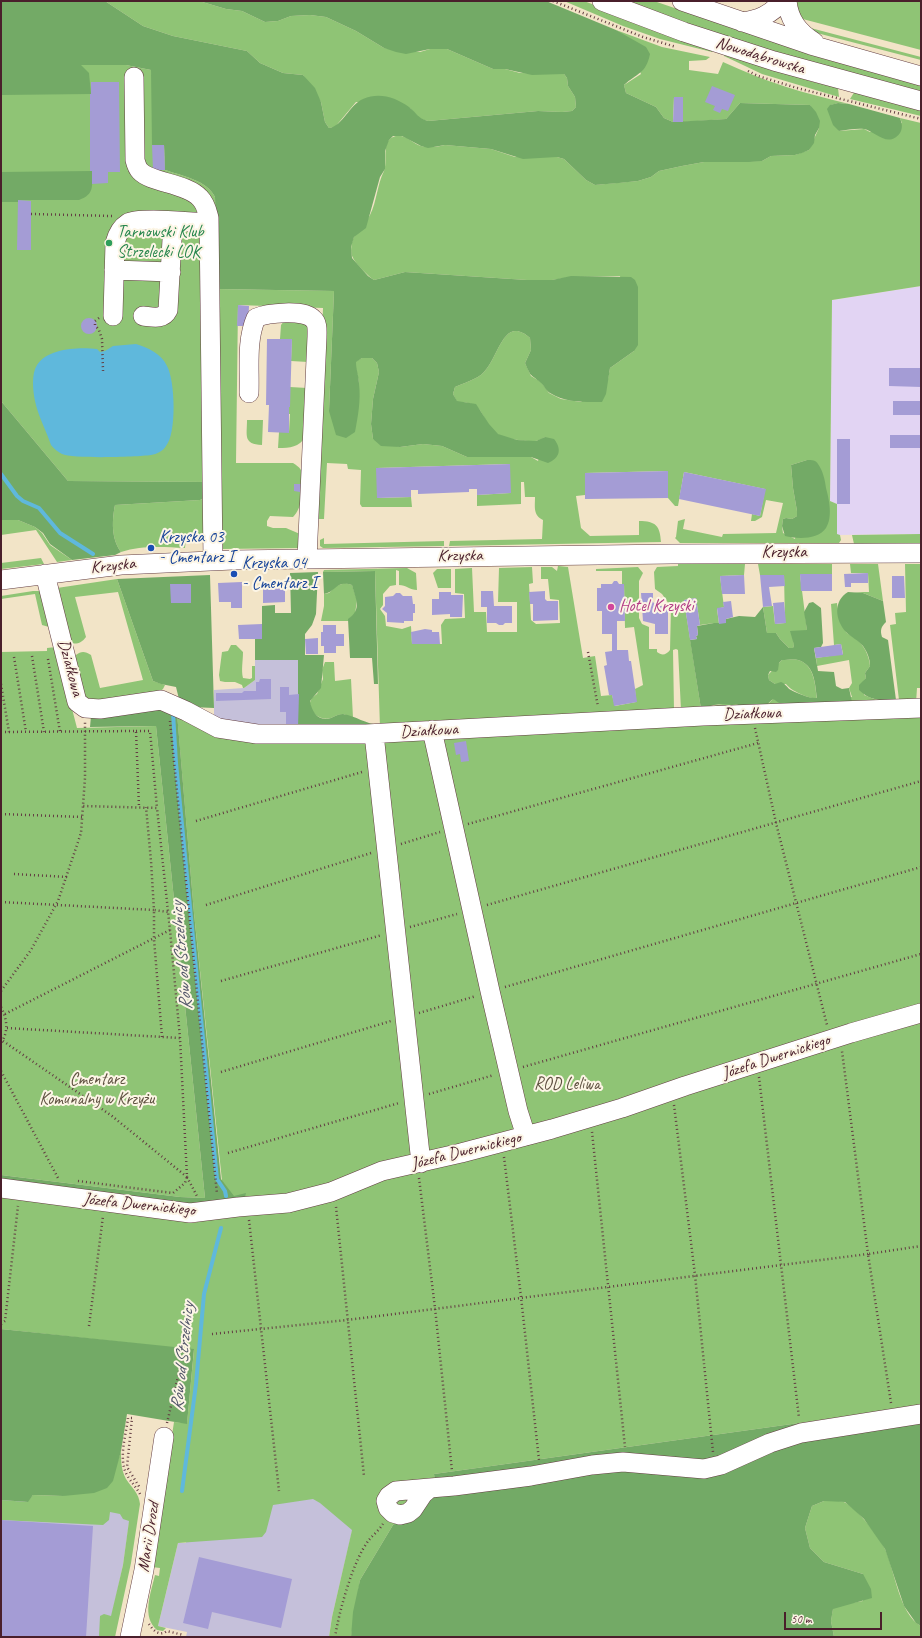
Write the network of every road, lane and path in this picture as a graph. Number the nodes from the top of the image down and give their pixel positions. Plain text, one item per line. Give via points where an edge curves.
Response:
1 (602, 1) edge
2 (682, 1) edge
3 (782, 1) edge
4 (787, 1) edge
5 (742, 22) junction
6 (823, 48) junction
7 (921, 76) edge
8 (134, 77) dead end
9 (921, 101) edge
10 (173, 222) junction
11 (209, 223) junction
12 (114, 270) junction
13 (171, 272) junction
14 (143, 316) dead end
15 (104, 318) joint
16 (103, 371) dead end
17 (249, 393) dead end
18 (921, 553) edge
19 (307, 559) junction
20 (214, 561) junction
21 (45, 574) junction
22 (1, 580) edge
23 (588, 652) dead end
24 (32, 656) dead end
25 (48, 656) dead end
26 (14, 657) dead end
27 (1, 684) edge
28 (168, 703) junction
29 (85, 708) junction
30 (921, 708) edge
31 (752, 714) junction
32 (600, 721) junction
33 (432, 730) junction
34 (136, 731) junction
35 (1, 732) edge
36 (9, 732) junction
37 (26, 732) junction
38 (44, 732) junction
39 (60, 732) junction
40 (85, 732) junction
41 (374, 734) junction
42 (758, 743) junction
43 (377, 767) junction
44 (921, 781) edge
45 (83, 806) junction
46 (138, 807) junction
47 (146, 808) junction
48 (157, 808) junction
49 (1, 814) edge
50 (82, 817) junction
51 (196, 821) dead end
52 (776, 823) junction
53 (453, 828) junction
54 (386, 848) junction
55 (921, 867) edge
56 (14, 874) dead end
57 (67, 876) junction
58 (1, 902) edge
59 (796, 903) junction
60 (57, 904) junction
61 (206, 905) dead end
62 (154, 910) junction
63 (472, 910) junction
64 (168, 912) junction
65 (170, 930) junction
66 (395, 931) junction
67 (154, 939) junction
68 (921, 954) edge
69 (221, 981) dead end
70 (817, 984) junction
71 (1, 991) edge
72 (490, 991) junction
73 (1, 1007) edge
74 (921, 1013) edge
75 (5, 1014) junction
76 (404, 1017) junction
77 (6, 1028) junction
78 (162, 1036) junction
79 (180, 1038) junction
80 (835, 1038) junction
81 (2, 1042) edge
82 (757, 1063) junction
83 (1, 1071) edge
84 (509, 1071) junction
85 (221, 1072) dead end
86 (671, 1090) junction
87 (413, 1099) junction
88 (587, 1118) junction
89 (526, 1136) junction
90 (501, 1142) junction
91 (228, 1153) dead end
92 (418, 1163) junction
93 (51, 1177) dead end
94 (187, 1177) junction
95 (58, 1178) junction
96 (65, 1179) dead end
97 (73, 1180) dead end
98 (10, 1190) edge
99 (331, 1192) junction
100 (104, 1202) junction
101 (247, 1206) junction
102 (218, 1210) junction
103 (200, 1212) junction
104 (921, 1246) edge
105 (868, 1254) junction
106 (782, 1266) junction
107 (695, 1275) junction
108 (608, 1286) junction
109 (521, 1297) junction
110 (435, 1308) junction
111 (347, 1320) junction
112 (1, 1324) edge
113 (89, 1326) dead end
114 (261, 1329) junction
115 (189, 1330) dead end
116 (212, 1334) dead end
117 (921, 1414) edge
118 (132, 1418) dead end
119 (893, 1418) junction
120 (801, 1433) junction
121 (164, 1437) joint
122 (626, 1462) junction
123 (715, 1466) junction
124 (540, 1474) junction
125 (364, 1476) dead end
126 (454, 1486) junction
127 (279, 1491) dead end
128 (142, 1499) dead end
129 (393, 1513) joint
130 (146, 1619) dead end
131 (183, 1635) dead end
132 (132, 1636) edge
133 (335, 1637) edge

1 - 9 street, Nowodąbrowska via 673,28 774,61
2 - 5 street, Nowodąbrowska
3 - 5 street, Nowodąbrowska via 762,18
4 - 6 street, Nowodąbrowska via 795,26
5 - 6 street, Nowodąbrowska
6 - 7 street, Nowodąbrowska
8 - 11 street via 137,167 145,175 191,191 200,197 205,205
10 - 11 street
10 - 12 street via 135,220 122,227 115,243
10 - 13 street
11 - 20 street
12 - 13 street
12 - 15 street
13 - 14 street via 170,304 166,314 160,317
15 - 16 path via 95,325 102,339
17 - 19 street via 250,340 256,318 264,314 294,313 314,319 317,337
18 - 19 street, Krzyska
19 - 20 street, Krzyska
20 - 21 street, Krzyska via 121,565
21 - 22 street, Krzyska
21 - 29 street, Działkowa via 73,690 77,702
23 - 32 path
24 - 38 path
25 - 39 path
26 - 37 path
27 - 36 path
28 - 29 street, Działkowa via 161,700 100,710
28 - 41 street, Działkowa via 218,728 250,733
28 - 102 path
29 - 40 path
30 - 31 street, Działkowa
31 - 32 street, Działkowa
31 - 42 path
32 - 33 street, Działkowa
33 - 41 street, Działkowa
33 - 53 street
34 - 40 path
34 - 46 path
34 - 48 path via 150,731
35 - 36 path
36 - 37 path
37 - 38 path
38 - 39 path
39 - 40 path
40 - 45 path
41 - 43 street
42 - 52 path
42 - 53 path
43 - 51 path
43 - 54 street
44 - 52 path
45 - 46 path
45 - 50 path
46 - 47 path
47 - 48 path
47 - 62 path
48 - 64 path
49 - 50 path
50 - 57 path via 81,833
52 - 59 path
52 - 63 path
53 - 54 path
53 - 63 street
54 - 61 path
54 - 66 street
55 - 59 path
56 - 57 path
57 - 60 path
58 - 60 path
59 - 70 path
59 - 72 path
60 - 62 path
60 - 71 path via 31,950
62 - 64 path
62 - 67 path
63 - 66 path
63 - 72 street
64 - 65 path
65 - 67 path
65 - 79 path
66 - 69 path
66 - 76 street
67 - 75 path
67 - 78 path
68 - 70 path
70 - 80 path
70 - 84 path
72 - 76 path
72 - 84 street
73 - 75 path
74 - 80 street, Józefa Dwernickiego
75 - 77 path
76 - 85 path
76 - 87 street
77 - 78 path
77 - 81 path
78 - 79 path
79 - 94 path
80 - 82 street, Józefa Dwernickiego
80 - 105 path
81 - 94 path via 112,1116
82 - 86 street, Józefa Dwernickiego
82 - 106 path
83 - 95 path
84 - 87 path
84 - 89 street
86 - 88 street, Józefa Dwernickiego
86 - 107 path
87 - 91 path
87 - 92 street
88 - 89 street, Józefa Dwernickiego
88 - 108 path via 591,1124
89 - 90 street, Józefa Dwernickiego
90 - 92 street, Józefa Dwernickiego
90 - 109 path
92 - 99 street, Józefa Dwernickiego via 382,1171
92 - 110 path
93 - 95 path
94 - 97 path via 185,1183 173,1193
94 - 103 path via 198,1198
95 - 96 path
98 - 100 street, Józefa Dwernickiego
98 - 112 path via 5,1321
99 - 101 street, Józefa Dwernickiego via 288,1203
99 - 111 path via 334,1195
100 - 103 street, Józefa Dwernickiego via 190,1213
100 - 113 path
101 - 102 street, Józefa Dwernickiego
101 - 114 path
102 - 103 street, Józefa Dwernickiego
104 - 105 path
105 - 106 path
105 - 119 path
106 - 107 path
106 - 120 path
107 - 108 path
107 - 123 path
108 - 109 path
108 - 122 path
109 - 110 path
109 - 124 path
110 - 111 path
110 - 126 path
111 - 114 path
111 - 125 path
114 - 116 path
114 - 127 path
115 - 121 path
117 - 119 street
118 - 128 path via 128,1418 124,1468
119 - 120 street
120 - 123 street
121 - 132 street, Marii Drozd
122 - 123 street via 704,1469
122 - 124 street via 592,1464
124 - 126 street
126 - 129 street via 396,1491 386,1501
129 - 133 path via 368,1541 358,1557
130 - 131 path via 154,1631

